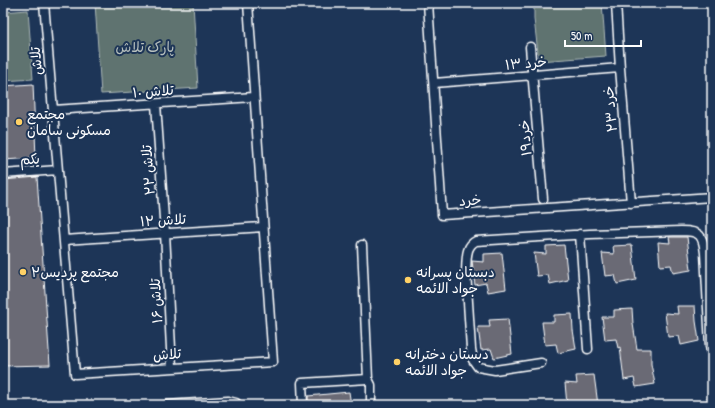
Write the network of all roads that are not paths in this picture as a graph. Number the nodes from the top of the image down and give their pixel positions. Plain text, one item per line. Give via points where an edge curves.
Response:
1 (44, 3) edge
2 (248, 3) edge
3 (428, 3) edge
4 (616, 3) edge
5 (530, 47) dead end
6 (620, 68) junction
7 (532, 75) junction
8 (434, 83) junction
9 (254, 97) junction
10 (156, 104) junction
11 (53, 110) junction
12 (58, 170) junction
13 (3, 174) edge
14 (712, 197) edge
15 (543, 199) dead end
16 (631, 203) junction
17 (263, 227) junction
18 (165, 233) junction
19 (580, 234) junction
20 (64, 240) junction
21 (362, 245) dead end
22 (588, 349) dead end
23 (712, 357) edge
24 (541, 363) dead end
25 (172, 367) junction
26 (368, 379) junction
27 (167, 405) edge
28 (238, 405) edge
29 (303, 405) edge
30 (371, 405) edge

1 - 11 street, تلاش
2 - 9 street, تلاش
3 - 8 street, خرد
4 - 6 street, خرد ۲۳
5 - 7 street, خرد۱۹
6 - 7 street, خرد ۱۳
6 - 16 street, خرد ۲۳
7 - 8 street, خرد ۱۳
7 - 15 street, خرد۱۹
8 - 16 street, خرد via 442,215
9 - 10 street, تلاش ۱۰
9 - 17 street, تلاش
10 - 11 street, تلاش ۱۰
10 - 18 street, تلاش ۲۲
11 - 12 street, تلاش
12 - 13 street, یکم
12 - 20 street, تلاش
14 - 16 street, خرد
17 - 18 street, تلاش ۱۲
17 - 25 street, تلاش via 273,362
18 - 20 street, تلاش ۱۲
18 - 25 street, تلاش ۱۶
19 - 22 street
19 - 23 street via 691,231 703,238
19 - 24 street via 476,241 469,246 466,271 472,360 475,365 495,370
20 - 25 street, تلاش via 75,374
21 - 26 street
26 - 29 street via 302,383
26 - 30 street via 371,385
27 - 28 street via 228,401

